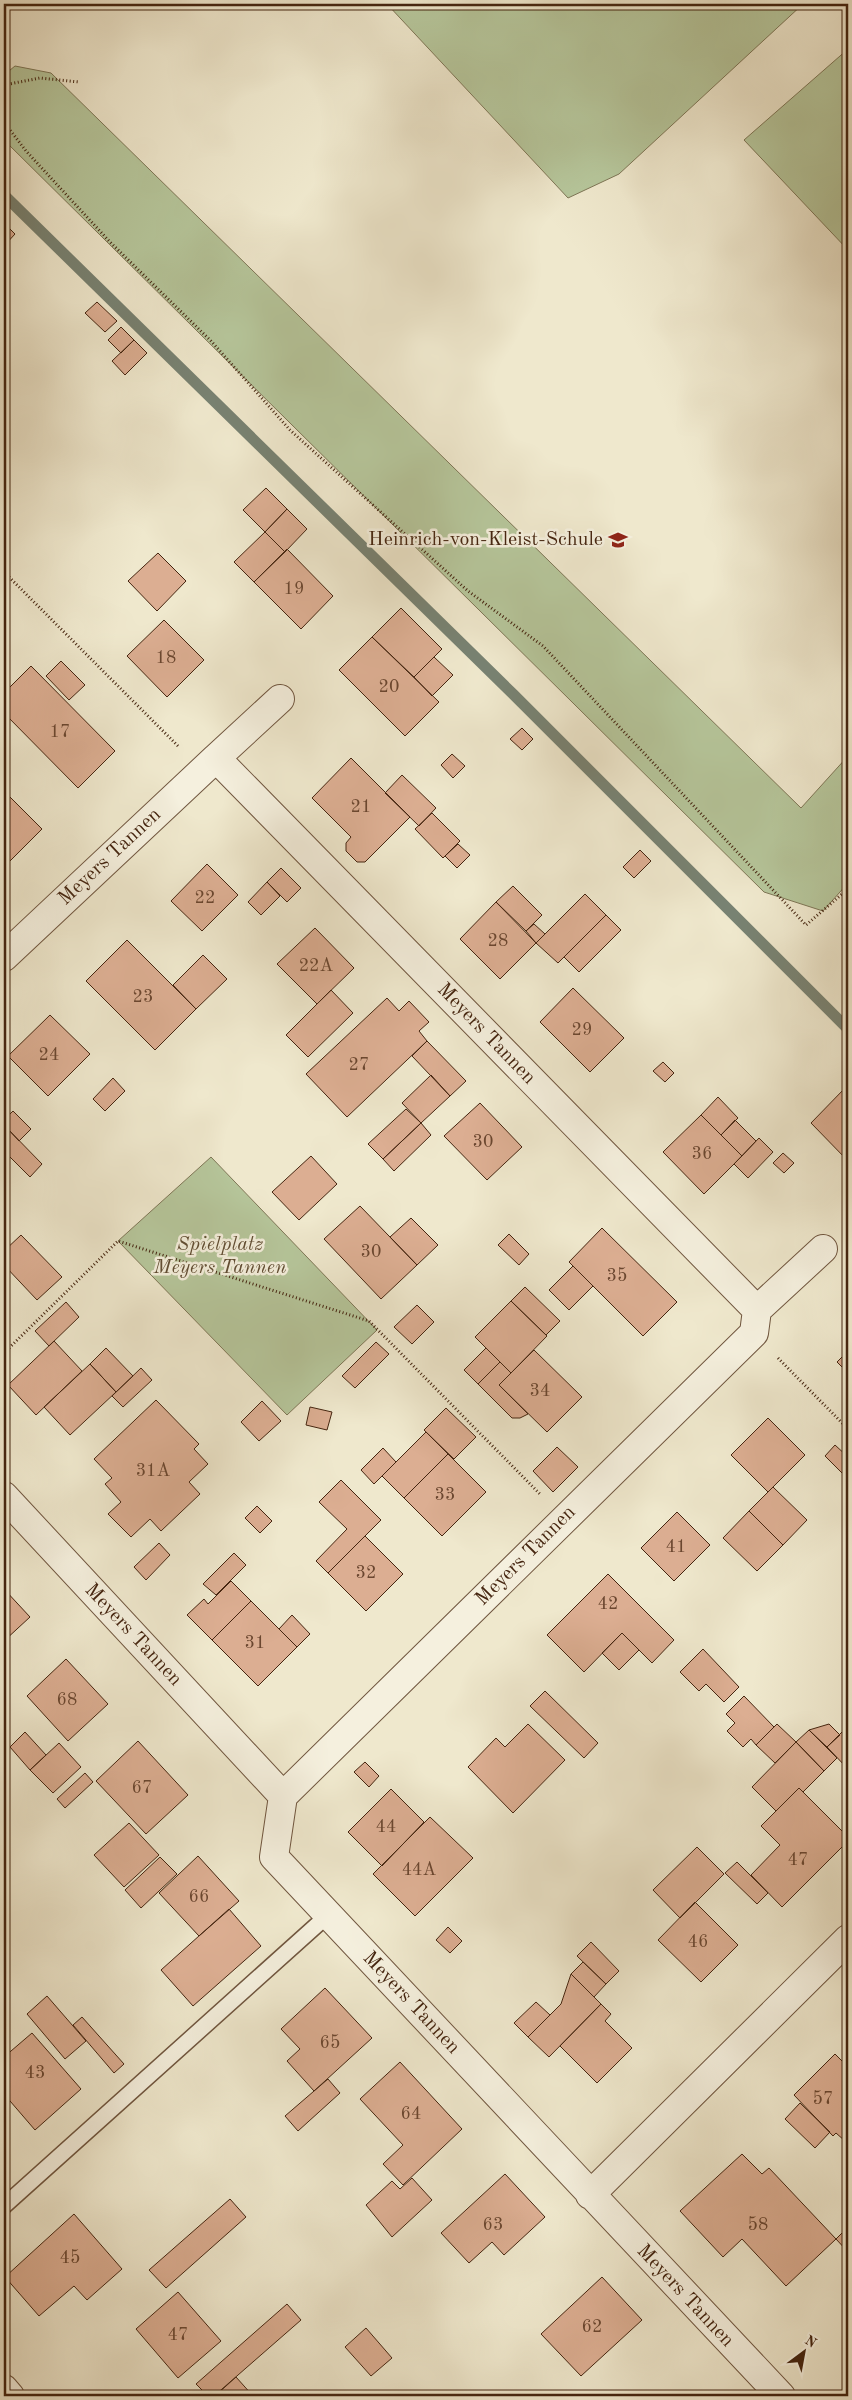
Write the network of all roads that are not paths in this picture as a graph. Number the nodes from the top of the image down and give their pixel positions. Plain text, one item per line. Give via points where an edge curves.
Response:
1 (280, 699) dead end
2 (209, 764) junction
3 (4, 957) edge
4 (823, 1248) dead end
5 (755, 1321) junction
6 (4, 1496) edge
7 (283, 1796) junction
8 (328, 1915) junction
9 (848, 1939) edge
10 (590, 2195) junction
11 (4, 2206) edge
12 (4, 2389) edge
13 (10, 2396) edge
14 (781, 2396) edge

1 - 2 street, Meyers Tannen
2 - 3 street, Meyers Tannen
2 - 5 street, Meyers Tannen
4 - 5 street, Meyers Tannen
5 - 7 street, Meyers Tannen via 564,1518
6 - 7 street, Meyers Tannen
7 - 8 street, Meyers Tannen via 274,1857
8 - 10 street, Meyers Tannen
8 - 11 lane
9 - 10 street
10 - 14 street, Meyers Tannen
12 - 13 street

